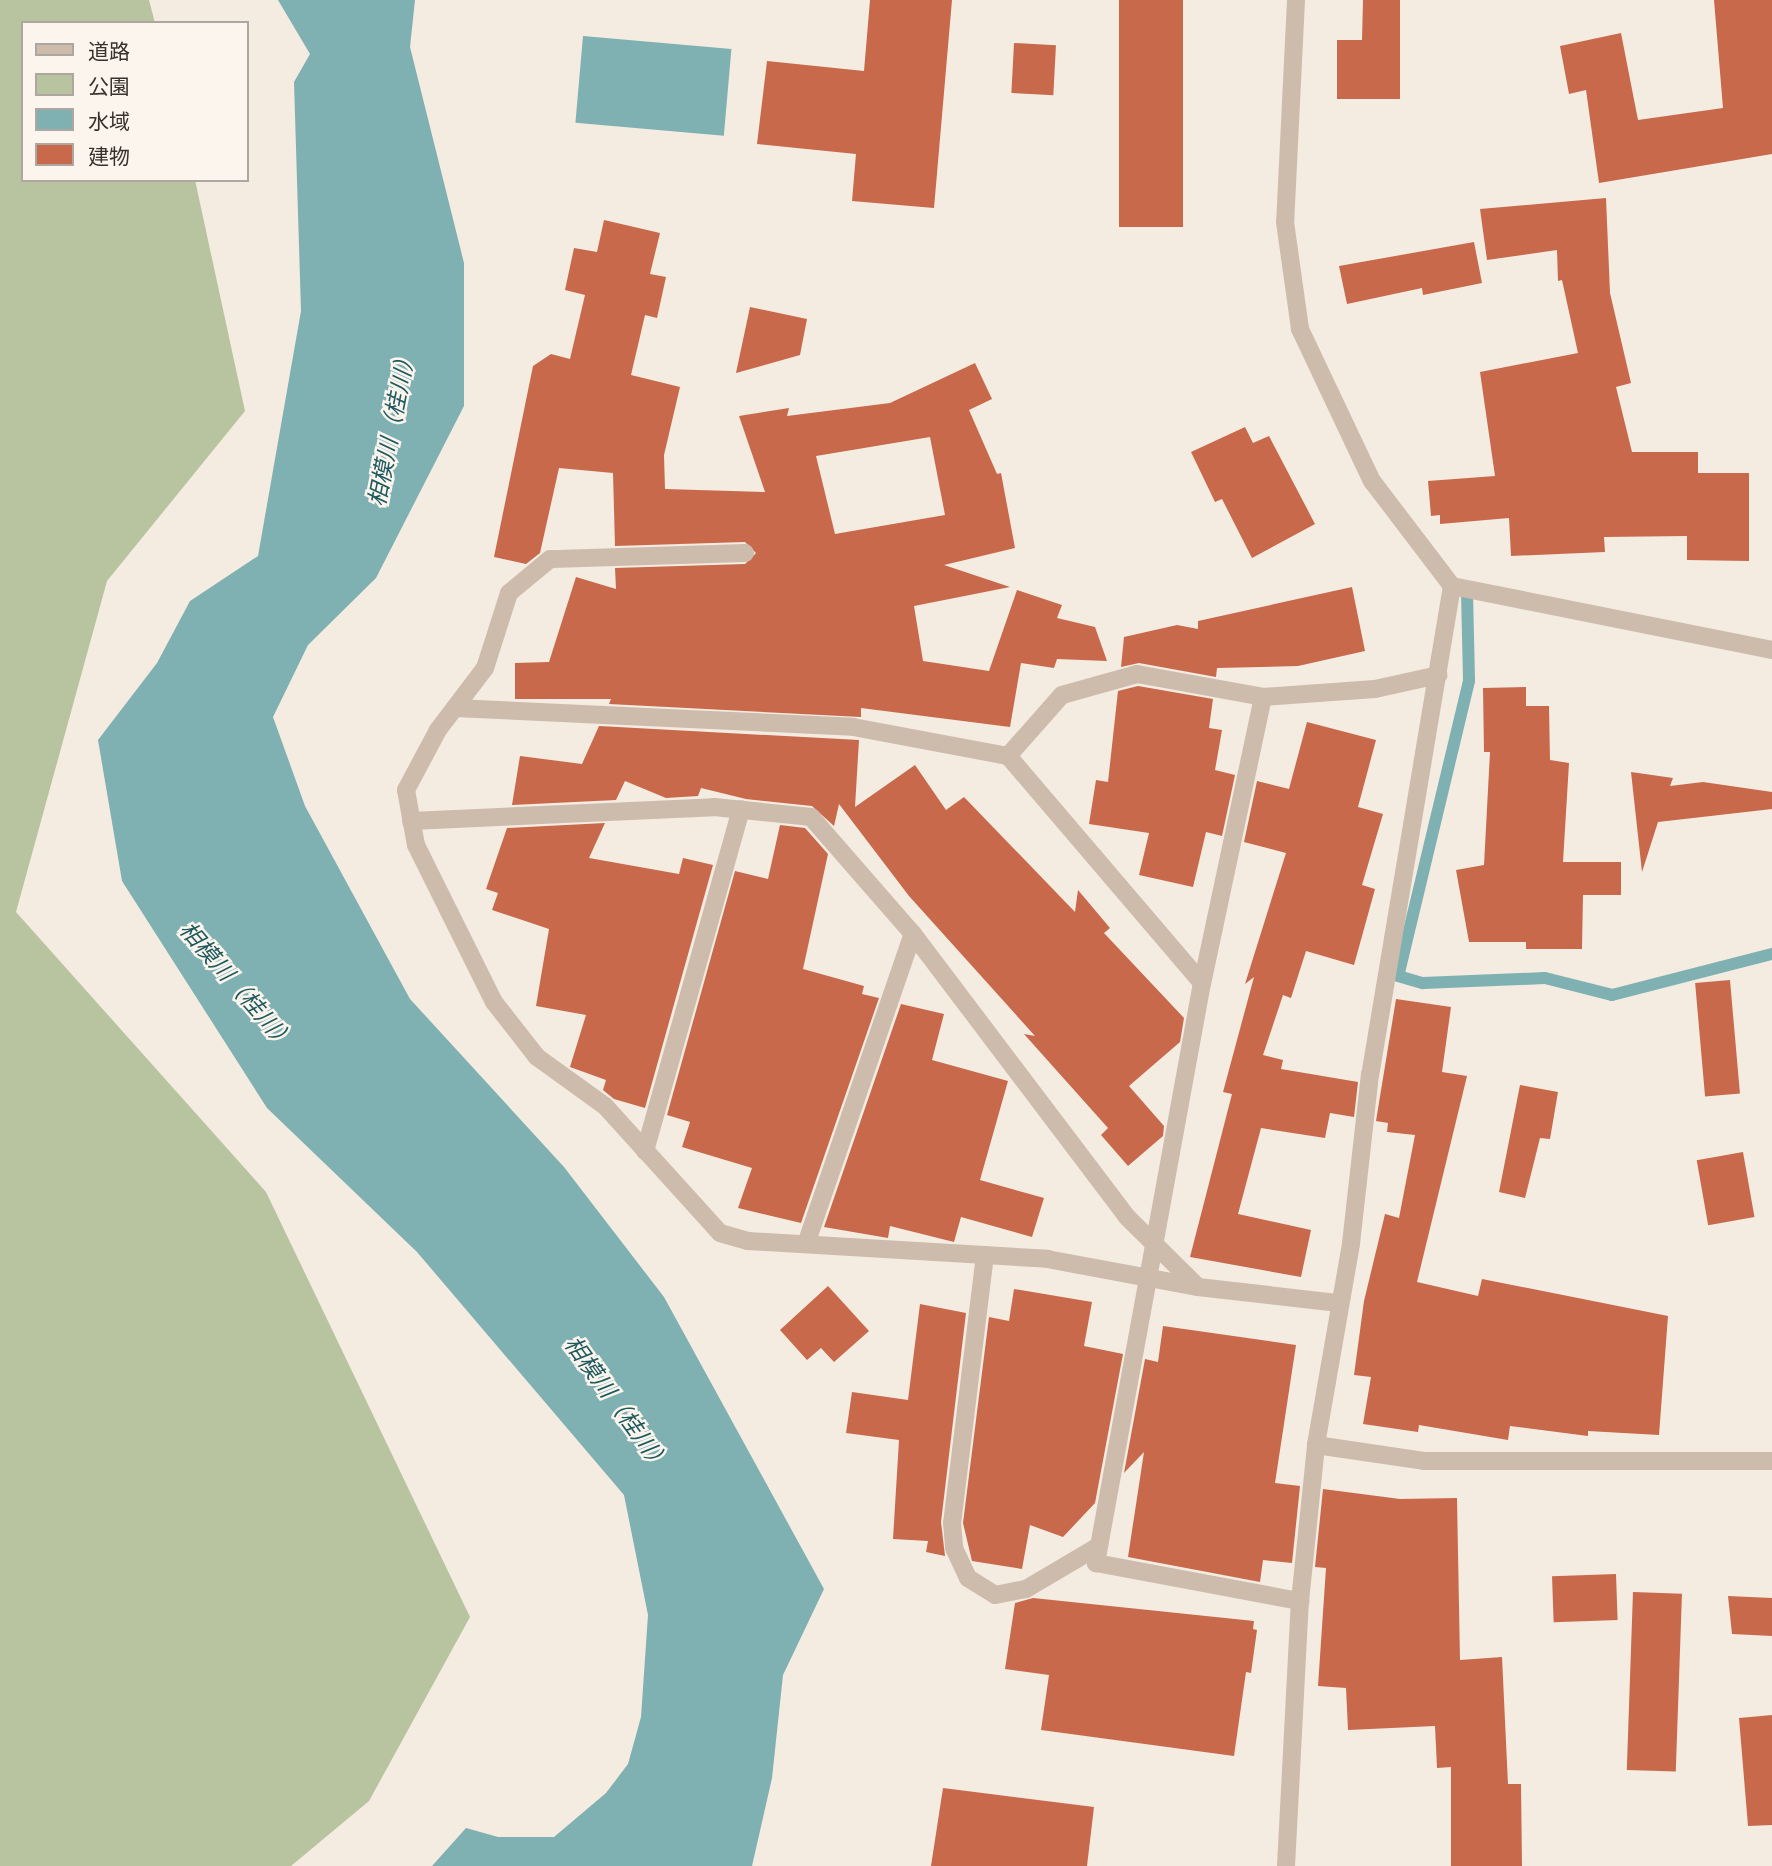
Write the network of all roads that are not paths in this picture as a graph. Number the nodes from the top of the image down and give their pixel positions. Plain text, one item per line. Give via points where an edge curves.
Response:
1 (1296, 0) edge
2 (745, 553) dead end
3 (1451, 586) junction
4 (1772, 650) edge
5 (1438, 675) junction
6 (1264, 697) junction
7 (455, 708) junction
8 (1008, 756) junction
9 (741, 809) junction
10 (411, 821) junction
11 (914, 934) junction
12 (1202, 983) junction
13 (645, 1151) junction
14 (806, 1244) junction
15 (1156, 1246) junction
16 (985, 1255) junction
17 (1148, 1278) junction
18 (1198, 1287) junction
19 (1339, 1303) junction
20 (1316, 1445) junction
21 (1772, 1461) edge
22 (1099, 1546) junction
23 (1300, 1601) junction
24 (1286, 1866) edge

1 - 3 street via 1285,222 1300,329 1371,481
2 - 7 street via 550,559 509,593 485,667
3 - 4 street
3 - 5 street
5 - 6 street via 1375,689
5 - 19 street via 1370,1074 1351,1244
6 - 8 street via 1136,674 1062,695
6 - 12 street
7 - 8 street via 853,727
7 - 10 street via 406,790
8 - 12 street
9 - 10 street
9 - 11 street via 811,817
9 - 13 street
10 - 13 street via 416,845 494,1002 537,1057 605,1107
11 - 14 street
11 - 15 street via 1128,1218
12 - 15 street
13 - 14 street via 720,1233 748,1241
14 - 16 street
15 - 17 street
15 - 18 street
16 - 17 street via 1047,1259
16 - 22 street via 953,1522 954,1548 968,1578 995,1595 1026,1589
17 - 18 street
17 - 22 street
18 - 19 street
19 - 20 street
20 - 21 street via 1424,1461
20 - 23 street
22 - 23 street via 1096,1563
23 - 24 street

